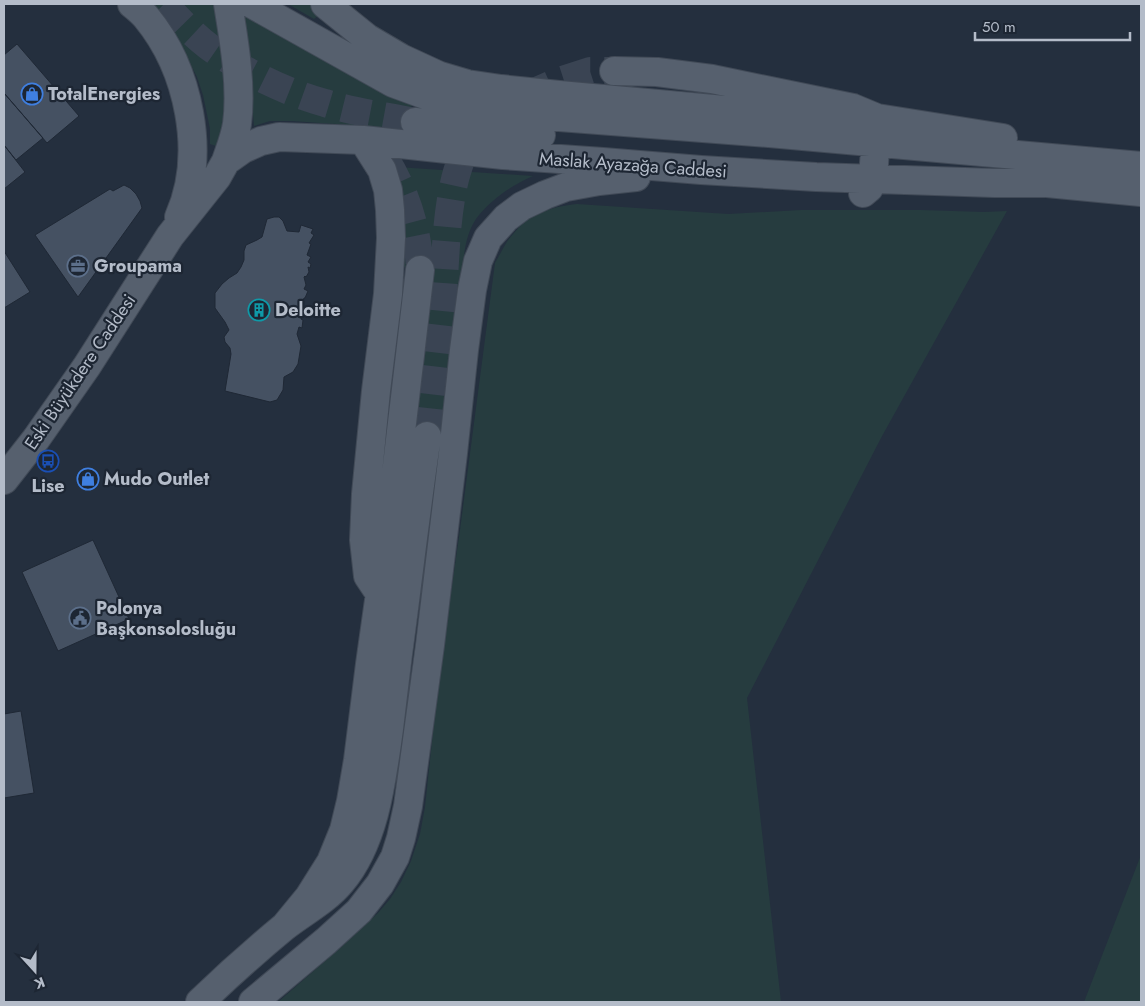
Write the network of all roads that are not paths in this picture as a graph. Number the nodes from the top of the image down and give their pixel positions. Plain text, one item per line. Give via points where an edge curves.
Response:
1 (132, 4) edge
2 (228, 4) edge
3 (252, 4) edge
4 (325, 4) edge
5 (614, 71) tunnel mouth
6 (415, 122) tunnel mouth
7 (363, 140) junction
8 (875, 150) junction
9 (226, 161) junction
10 (1141, 166) edge
11 (701, 170) junction
12 (1141, 192) edge
13 (170, 236) junction
14 (420, 270) tunnel mouth
15 (427, 436) tunnel mouth
16 (4, 480) edge
17 (380, 594) junction
18 (286, 925) junction
19 (200, 1002) edge
20 (253, 1002) edge

1 - 13 main road via 161,38 180,79 190,115 192,165 184,205
2 - 9 main road via 238,100 236,125
3 - 8 main road via 393,83 442,101 520,114 769,133
4 - 8 main road via 367,38 401,58 467,84 853,121
5 - 8 main road via 712,79 853,108
6 - 8 main road via 818,156
7 - 9 main road, Maslak Ayazağa Caddesi via 279,137 260,141
7 - 11 main road, Maslak Ayazağa Caddesi via 503,156
7 - 17 main road via 382,170 390,210 388,294 369,456 364,540 368,576
8 - 10 main road via 907,146
8 - 11 main road, Maslak Ayazağa Caddesi via 816,177
8 - 12 main road, Maslak Ayazağa Caddesi via 994,183 1047,183
9 - 13 main road, Maslak Ayazağa Caddesi
11 - 20 main road via 566,187 522,206 488,238 478,261 472,290 430,645 401,838 380,884 359,911
13 - 16 main road, Eski Büyükdere Caddesi via 87,366
14 - 17 main road
15 - 18 main road via 386,752 376,804 361,849 341,882
17 - 18 main road via 358,760 344,830 330,862
18 - 19 main road

